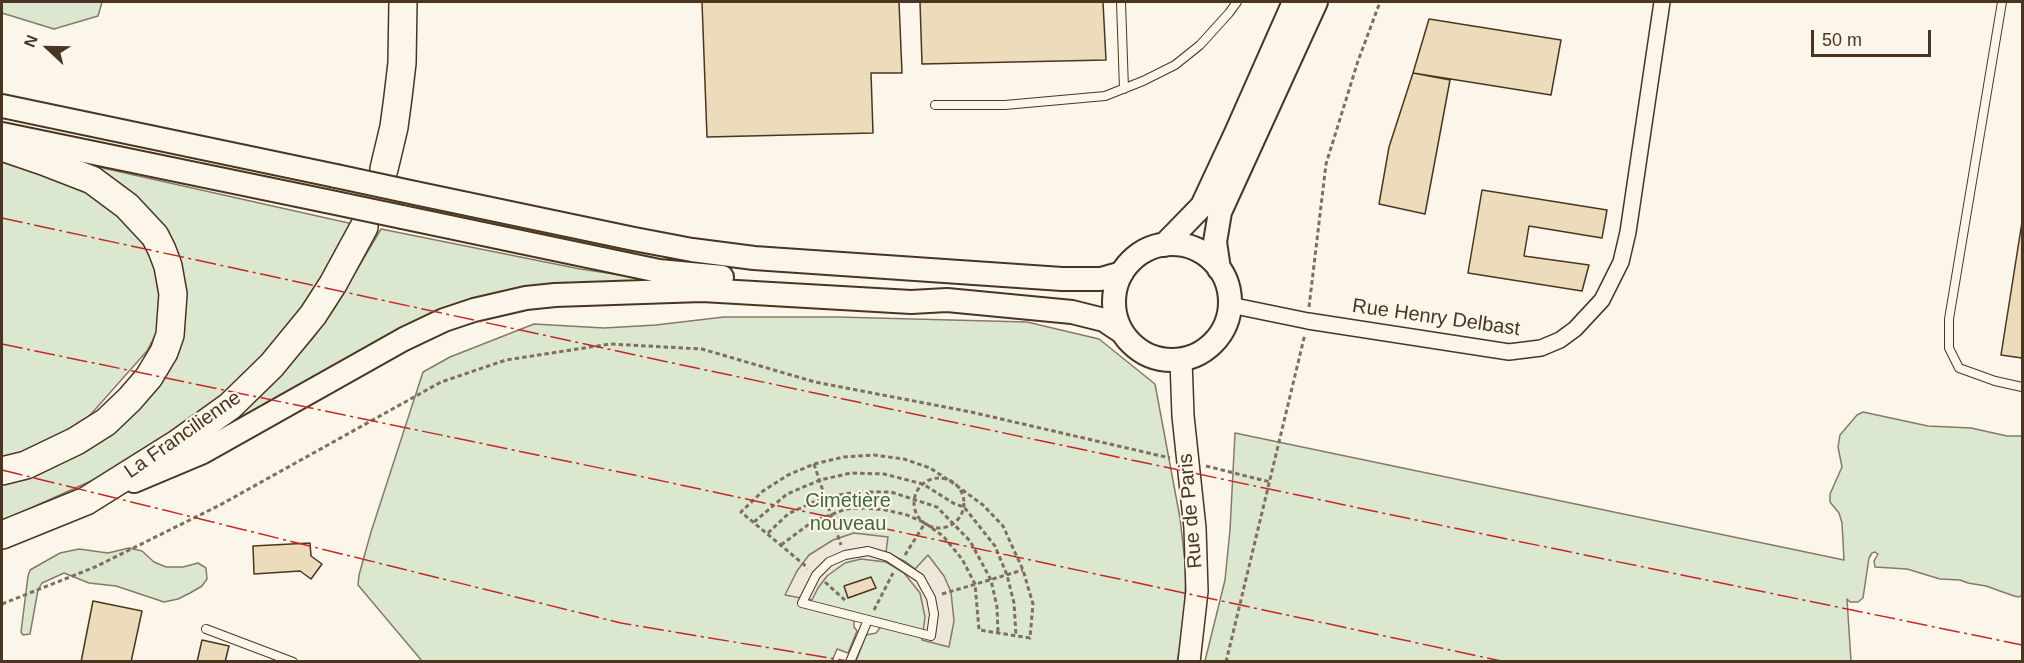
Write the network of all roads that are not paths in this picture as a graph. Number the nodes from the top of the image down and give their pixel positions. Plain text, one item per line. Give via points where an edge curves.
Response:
1 (403, 2) edge
2 (1121, 2) edge
3 (1237, 2) edge
4 (1294, 2) edge
5 (1316, 2) edge
6 (1662, 2) edge
7 (2002, 2) edge
8 (1124, 89) junction
9 (935, 105) dead end
10 (2, 106) edge
11 (2, 134) edge
12 (2, 147) edge
13 (384, 169) dead end
14 (364, 227) dead end
15 (1164, 244) junction
16 (1219, 269) junction
17 (1122, 273) junction
18 (947, 300) junction
19 (1230, 305) junction
20 (1122, 332) junction
21 (1181, 360) junction
22 (2022, 387) edge
23 (2, 471) edge
24 (86, 501) junction
25 (2, 535) edge
26 (868, 620) junction
27 (206, 629) dead end
28 (293, 662) edge
29 (850, 662) edge
30 (1189, 662) edge

1 - 13 highway via 402,63
2 - 8 lane
3 - 8 lane via 1200,45 1175,65
4 - 15 main road via 1202,206
5 - 16 main road via 1220,212 1215,242
6 - 19 street, Rue Henry Delbast via 1621,262 1602,300 1560,340 1541,348 1509,352
7 - 22 lane via 1949,319 1950,348 1959,368
8 - 9 lane via 1105,96 1060,101
10 - 17 main road, bridge via 644,241 754,258 1062,279 1101,279
11 - 18 main road, bridge via 659,271 914,293
12 - 23 highway via 92,180 128,206 158,243 173,294 170,335 164,352 130,399 106,422 76,441 36,461
14 - 24 highway, La Francilienne via 313,315 252,386 186,438
15 - 16 main road via 1195,249
15 - 17 main road via 1140,254
16 - 19 main road via 1228,286
17 - 20 main road via 1114,302
18 - 20 main road via 1072,312 1104,320
18 - 24 main road via 911,302 702,290 555,295 498,304 444,320 404,339 203,452
19 - 21 main road via 1215,341 1200,353
20 - 21 main road via 1134,347 1152,357
21 - 30 street, Rue de Paris via 1197,591
24 - 25 highway, La Francilienne
26 - 26 lane via 802,603 816,575 829,562 868,551 888,557 920,578 932,597 931,636
26 - 29 lane
27 - 28 lane

